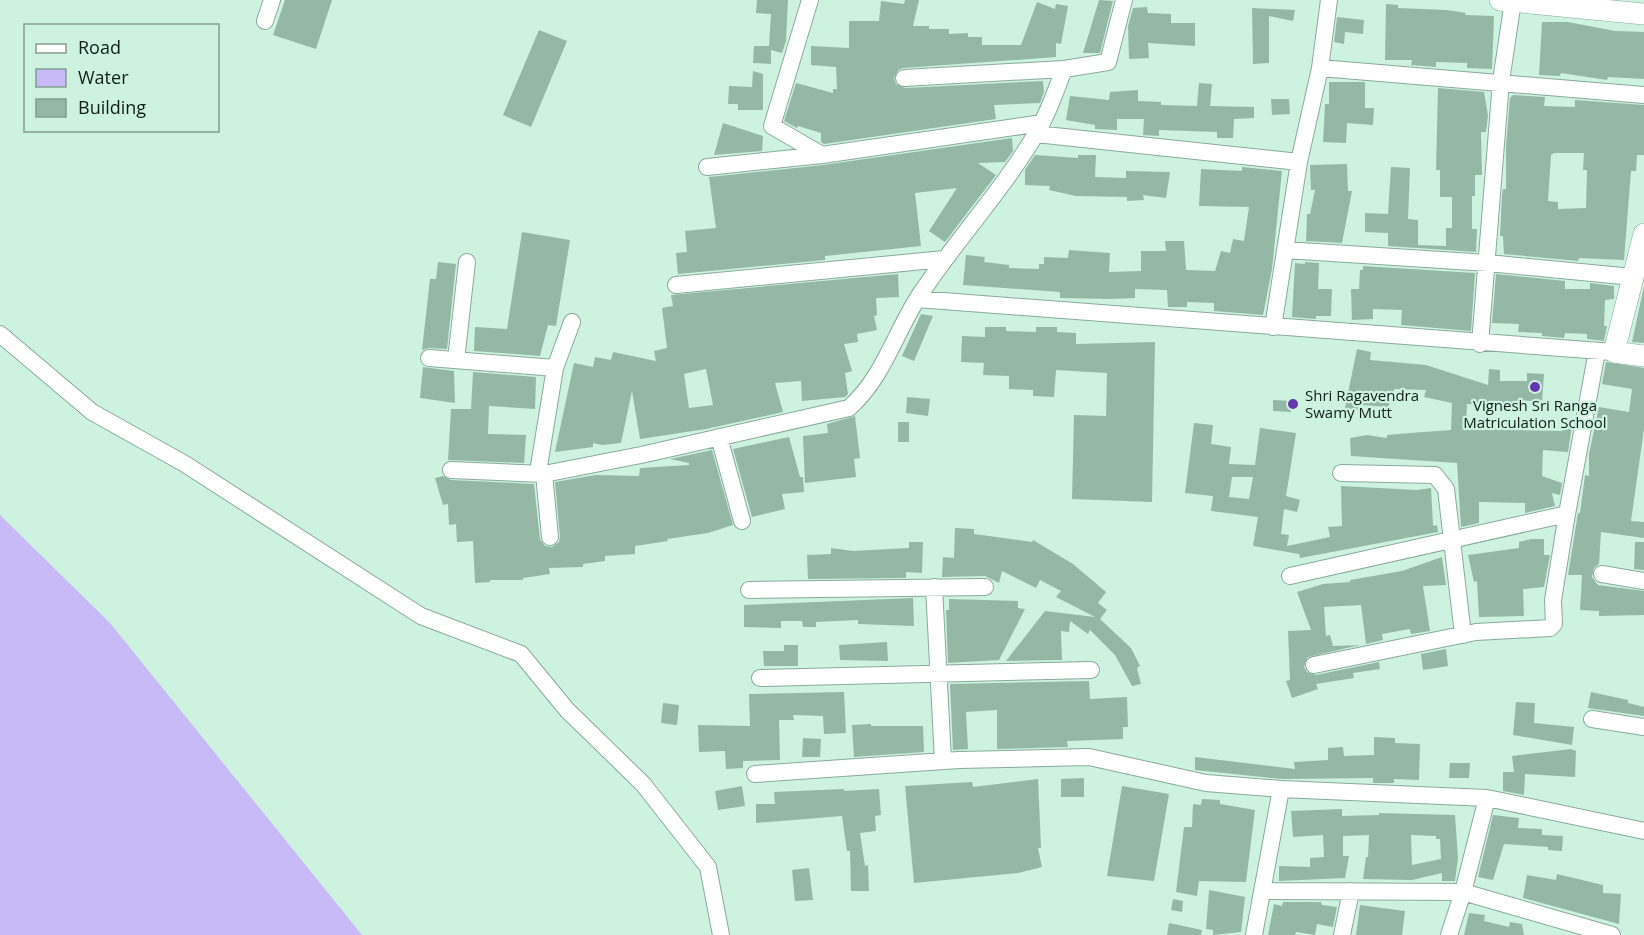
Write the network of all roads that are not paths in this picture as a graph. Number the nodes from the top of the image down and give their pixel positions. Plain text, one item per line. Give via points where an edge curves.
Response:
1 (272, 0) edge
2 (810, 0) edge
3 (1124, 0) edge
4 (1329, 0) edge
5 (1506, 1) edge
6 (1644, 14) edge
7 (265, 21) dead end
8 (1320, 68) junction
9 (1065, 69) junction
10 (904, 78) dead end
11 (1501, 81) junction
12 (1644, 95) edge
13 (1039, 128) junction
14 (822, 155) junction
15 (1299, 162) junction
16 (707, 167) dead end
17 (1644, 234) edge
18 (1284, 250) junction
19 (945, 259) junction
20 (467, 262) dead end
21 (1488, 263) junction
22 (1633, 277) junction
23 (676, 285) dead end
24 (917, 299) junction
25 (572, 322) dead end
26 (1273, 327) junction
27 (0, 334) edge
28 (1480, 344) junction
29 (1606, 352) junction
30 (1644, 356) edge
31 (429, 358) dead end
32 (456, 360) junction
33 (555, 368) junction
34 (719, 437) junction
35 (451, 470) dead end
36 (541, 473) junction
37 (1341, 473) dead end
38 (1567, 514) junction
39 (742, 521) dead end
40 (550, 537) dead end
41 (1452, 541) junction
42 (1602, 574) dead end
43 (1290, 576) dead end
44 (1644, 581) edge
45 (934, 587) junction
46 (985, 587) dead end
47 (749, 590) dead end
48 (1463, 635) junction
49 (1314, 665) dead end
50 (1090, 670) dead end
51 (938, 673) junction
52 (760, 678) dead end
53 (1592, 719) dead end
54 (1644, 727) edge
55 (943, 761) junction
56 (755, 774) dead end
57 (1281, 789) junction
58 (1487, 798) junction
59 (1644, 831) edge
60 (1262, 891) junction
61 (1351, 891) junction
62 (1463, 892) junction
63 (721, 935) edge
64 (1254, 935) edge
65 (1342, 935) edge
66 (1449, 935) edge
67 (1612, 935) edge

1 - 7 street
2 - 14 street via 772,126
3 - 9 street via 1108,62
4 - 8 street
5 - 6 main road
5 - 11 street
8 - 11 street
8 - 15 street
9 - 10 street
9 - 13 street
11 - 12 street
11 - 21 street
13 - 14 street
13 - 15 street
13 - 19 street via 966,235
14 - 16 street
15 - 18 street
17 - 22 main road
18 - 21 street
18 - 26 street
19 - 23 street
19 - 24 street
20 - 32 street
21 - 22 street
21 - 28 street
22 - 29 main road
24 - 26 street
24 - 34 street via 865,394 849,408
25 - 33 street
26 - 28 street
27 - 63 street via 92,412 186,464 421,616 521,654 567,711 643,784 708,867
28 - 29 street
29 - 30 main road
29 - 38 street
31 - 32 street
32 - 33 street
33 - 36 street
34 - 36 street
34 - 39 street
35 - 36 street
36 - 40 street
37 - 41 street via 1440,478 1446,489
38 - 41 street
38 - 48 street via 1553,600 1554,624 1538,630
41 - 43 street
41 - 48 street
42 - 44 street
45 - 46 street
45 - 47 street
45 - 51 street
48 - 49 street
50 - 51 street
51 - 52 street
51 - 55 street
53 - 54 street
55 - 56 street
55 - 57 street via 1089,758 1206,783
57 - 58 street
57 - 60 street
58 - 59 street
58 - 62 street
60 - 61 street
60 - 64 street
61 - 62 street
61 - 65 street
62 - 66 street
62 - 67 street

